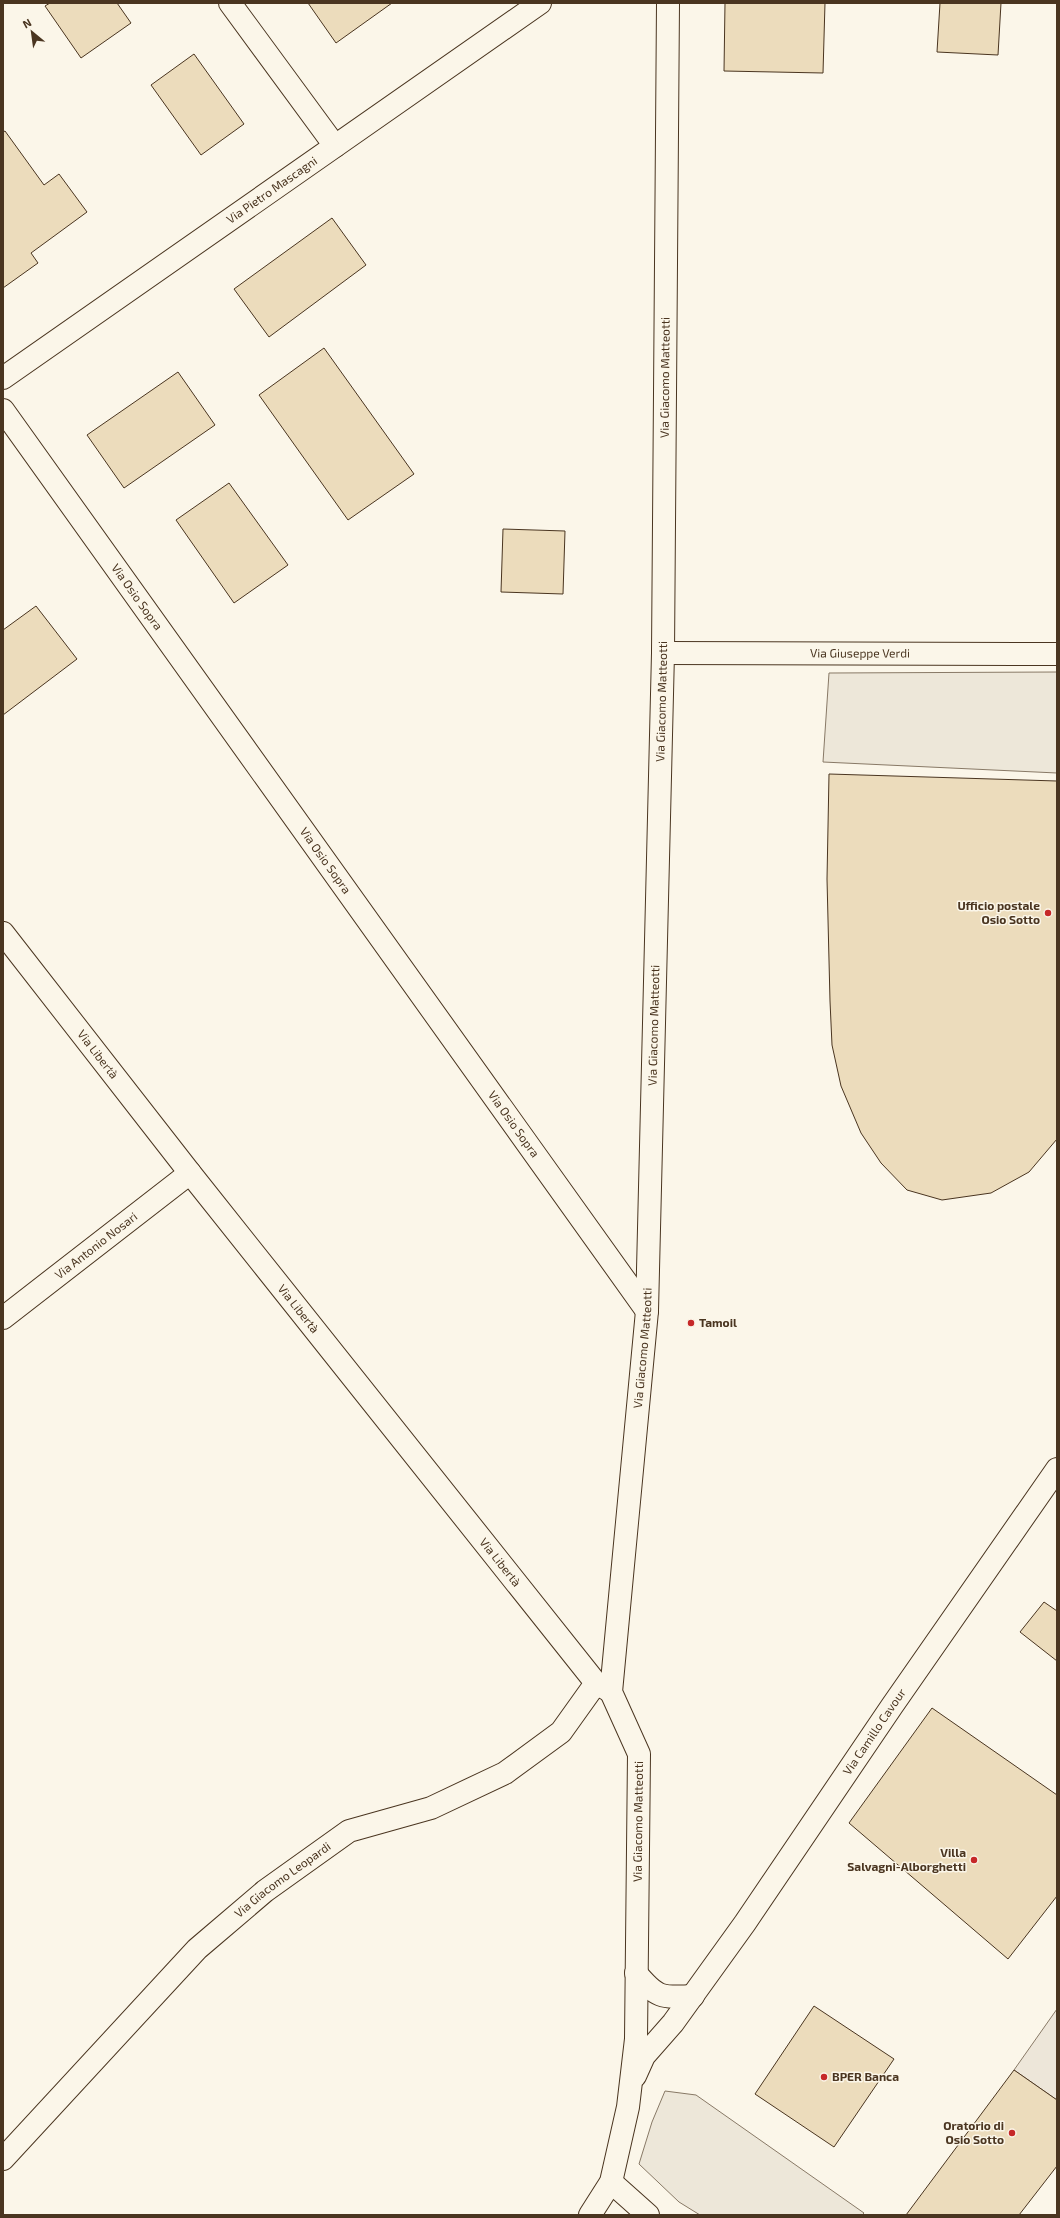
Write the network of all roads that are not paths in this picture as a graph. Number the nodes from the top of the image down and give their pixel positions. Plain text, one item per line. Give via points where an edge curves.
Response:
1 (230, 3) edge
2 (540, 3) edge
3 (668, 3) edge
4 (335, 146) junction
5 (3, 378) edge
6 (3, 410) edge
7 (663, 653) junction
8 (1057, 654) edge
9 (3, 933) edge
10 (190, 1173) junction
11 (648, 1311) junction
12 (3, 1318) edge
13 (1057, 1469) edge
14 (604, 1688) junction
15 (636, 1973) junction
16 (693, 1996) junction
17 (631, 2084) junction
18 (3, 2159) edge
19 (611, 2182) junction
20 (590, 2215) edge
21 (648, 2215) edge

1 - 4 street
2 - 4 street, Via Pietro Mascagni
3 - 7 street, Via Giacomo Matteotti
4 - 5 street, Via Pietro Mascagni
6 - 11 street, Via Osio Sopra
7 - 8 street, Via Giuseppe Verdi
7 - 11 street, Via Giacomo Matteotti
9 - 10 street, Via Libertà
10 - 12 street, Via Antonio Nosari
10 - 14 street, Via Libertà
11 - 14 street, Via Giacomo Matteotti
13 - 16 street, Via Camillo Cavour
14 - 15 street, Via Giacomo Matteotti via 639,1754
14 - 18 street, Via Giacomo Leopardi via 561,1732 505,1773 431,1808 348,1831 265,1891 197,1949
15 - 16 street via 651,1992 671,1997
15 - 17 street, Via Giacomo Matteotti via 636,2039
16 - 17 street, Via Camillo Cavour via 674,2023 644,2056
17 - 19 street, Via Giacomo Matteotti
19 - 20 street, Via Giacomo Matteotti
19 - 21 street

